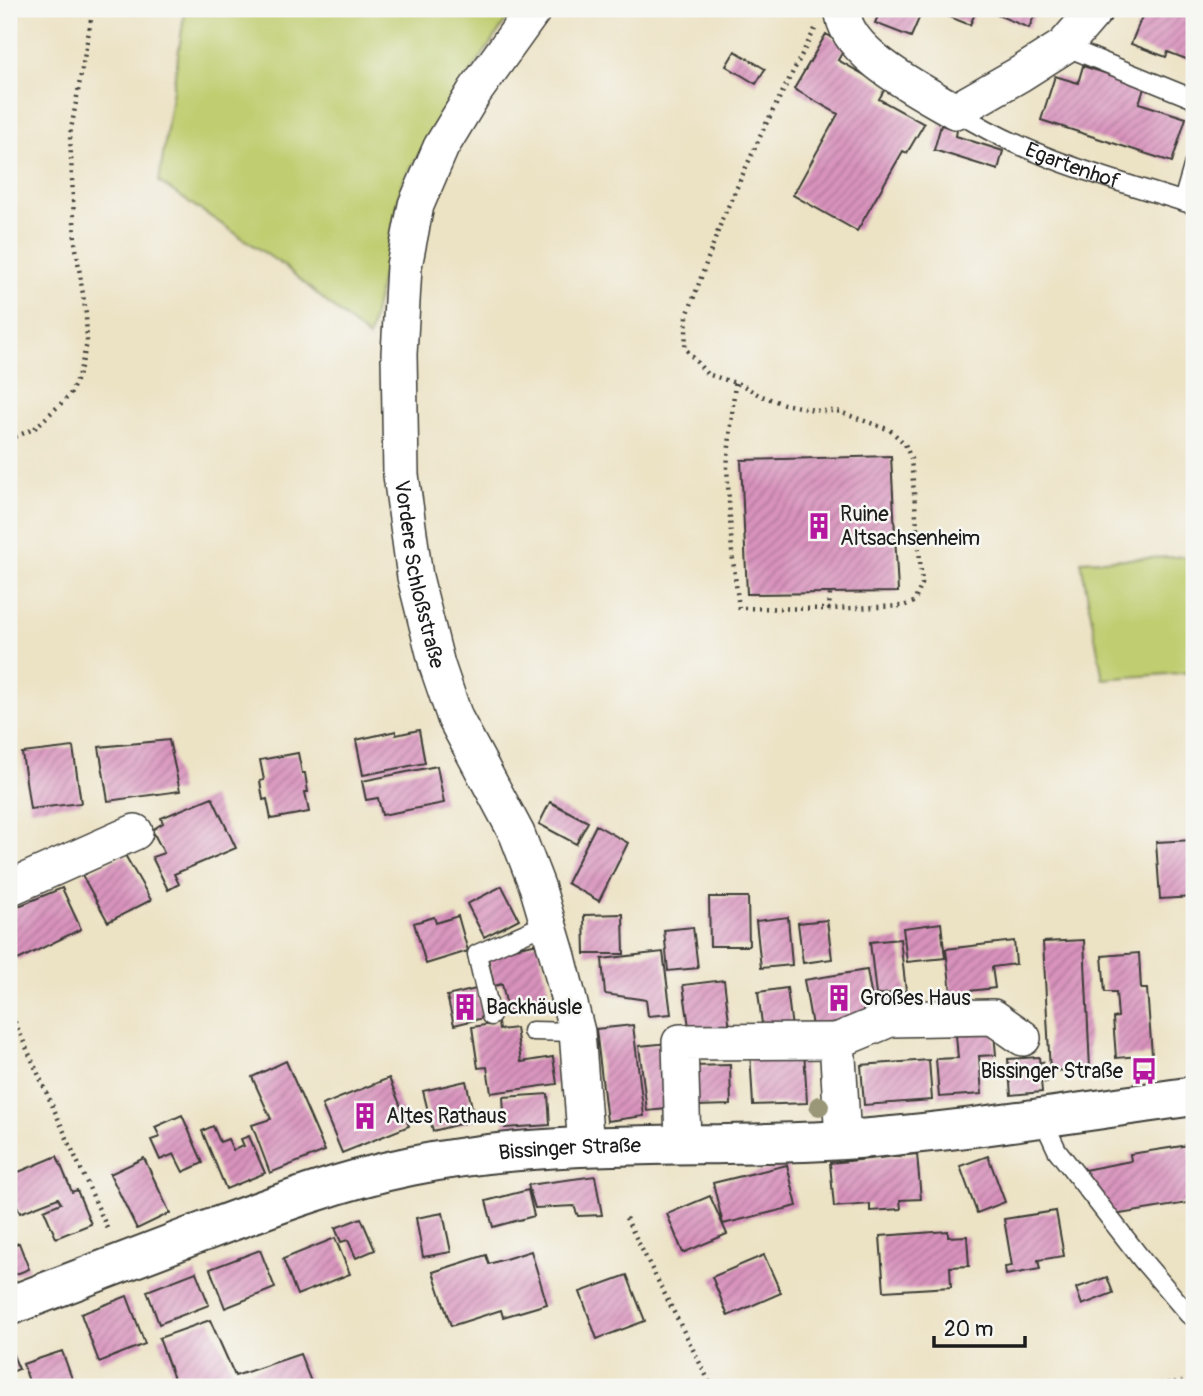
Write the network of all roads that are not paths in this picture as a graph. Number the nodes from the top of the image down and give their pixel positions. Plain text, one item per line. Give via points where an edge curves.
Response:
1 (534, 9) edge
2 (1096, 9) edge
3 (833, 14) edge
4 (1064, 46) junction
5 (1194, 99) edge
6 (954, 111) junction
7 (1194, 163) edge
8 (1189, 203) edge
9 (135, 832) dead end
10 (9, 888) edge
11 (548, 923) junction
12 (491, 1016) dead end
13 (532, 1031) dead end
14 (577, 1032) junction
15 (1023, 1038) road end
16 (838, 1041) junction
17 (1194, 1096) edge
18 (1046, 1117) junction
19 (844, 1140) junction
20 (683, 1144) junction
21 (586, 1147) junction
22 (9, 1306) edge
23 (1189, 1315) road end

1 - 11 street, Vordere Schloßstraße via 441,146 415,205 404,266 399,381 401,475 415,577 437,665 455,718 517,834
2 - 4 street
3 - 6 street, Egartenhof via 843,15 855,40 872,59
4 - 5 lane
4 - 6 street
6 - 8 lane, Egartenhof via 1032,153
7 - 8 lane
9 - 10 street
11 - 12 lane via 477,954
11 - 14 street, Vordere Schloßstraße
13 - 14 lane
14 - 21 street, Vordere Schloßstraße
15 - 16 street via 993,1017 890,1019
16 - 19 street
16 - 20 street via 680,1042
17 - 18 main road, Bissinger Straße
18 - 19 main road, Bissinger Straße
18 - 23 lane via 1057,1150
19 - 20 main road, Bissinger Straße
20 - 21 main road, Bissinger Straße
21 - 22 main road, Bissinger Straße via 498,1152 346,1181

